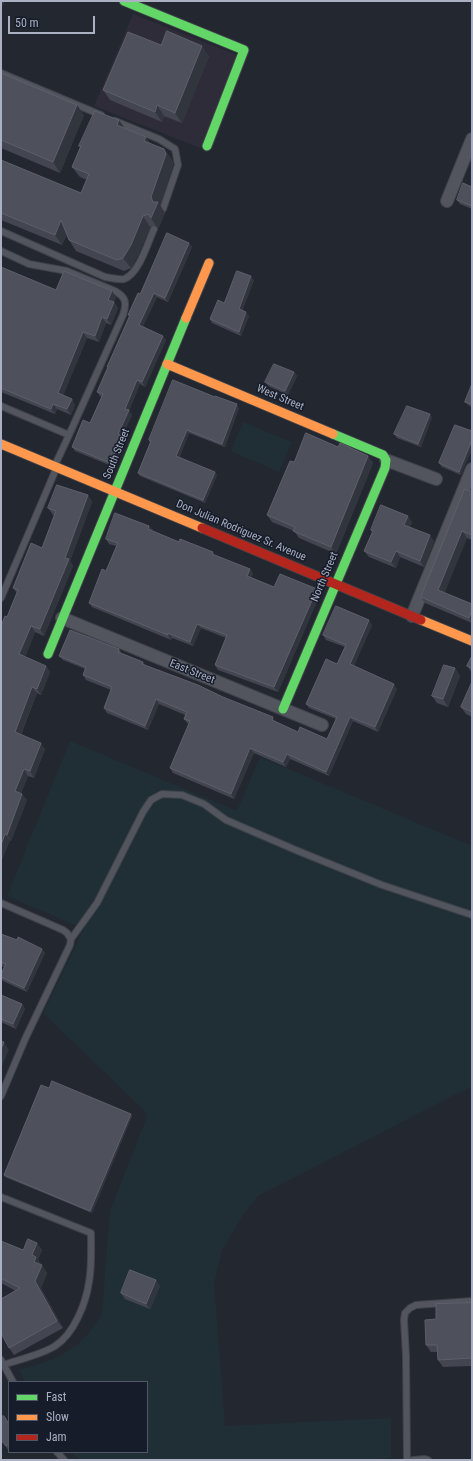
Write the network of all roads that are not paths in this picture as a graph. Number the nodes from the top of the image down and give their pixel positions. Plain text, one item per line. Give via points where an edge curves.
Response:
1 (124, 1) edge
2 (1, 73) edge
3 (471, 141) edge
4 (207, 146) dead end
5 (447, 201) dead end
6 (163, 209) dead end
7 (154, 229) edge
8 (1, 231) edge
9 (1, 251) edge
10 (209, 263) dead end
11 (167, 364) junction
12 (1, 406) edge
13 (69, 435) junction
14 (1, 444) edge
15 (385, 457) junction
16 (56, 467) junction
17 (472, 469) edge
18 (436, 479) dead end
19 (115, 491) junction
20 (335, 583) junction
21 (1, 598) edge
22 (412, 616) junction
23 (62, 618) junction
24 (472, 641) edge
25 (48, 654) dead end
26 (283, 709) junction
27 (322, 725) dead end
28 (1, 903) edge
29 (472, 915) edge
30 (71, 939) junction
31 (1, 1096) edge
32 (1, 1197) edge
33 (472, 1301) edge
34 (2, 1362) edge
35 (12, 1381) edge
36 (407, 1460) edge
37 (413, 1460) edge
38 (428, 1460) edge

1 - 4 street via 244,50
2 - 6 lane via 159,139 175,149 178,165
3 - 5 street
7 - 8 lane via 138,266 125,278 116,279 105,277
9 - 13 lane via 29,264 67,271 122,294 125,301 123,315
10 - 11 street, South Street
11 - 15 street, West Street
11 - 19 street, South Street
12 - 13 lane
13 - 16 lane
14 - 16 street, Don Julian Rodriguez Sr. Avenue
15 - 18 street
15 - 20 street, North Street via 385,468
16 - 19 street, Don Julian Rodriguez Sr. Avenue
16 - 21 lane
17 - 22 street
19 - 20 street, Don Julian Rodriguez Sr. Avenue
19 - 23 street, South Street
20 - 22 street, Don Julian Rodriguez Sr. Avenue
20 - 26 street, North Street
22 - 24 street, Don Julian Rodriguez Sr. Avenue
23 - 25 street, South Street
23 - 26 street, East Street
26 - 27 street, East Street
28 - 30 lane via 67,932
29 - 30 lane via 382,885 298,851 226,820 204,804 182,795 162,794 151,800 143,812 97,903
30 - 31 lane
32 - 34 lane via 91,1233 92,1256 82,1308 70,1332 55,1346 28,1357
33 - 36 lane via 416,1305 405,1313
34 - 35 lane
37 - 38 lane

